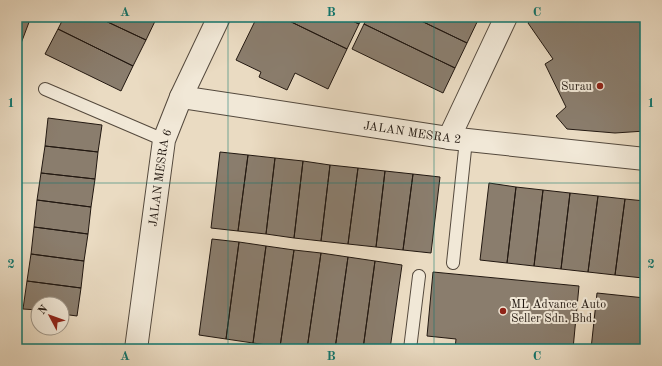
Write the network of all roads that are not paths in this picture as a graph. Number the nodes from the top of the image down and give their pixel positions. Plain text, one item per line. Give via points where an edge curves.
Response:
1 (219, 17) edge
2 (506, 17) edge
3 (45, 89) dead end
4 (181, 97) junction
5 (458, 139) junction
6 (164, 140) junction
7 (645, 160) edge
8 (453, 263) dead end
9 (419, 276) dead end
10 (136, 349) edge
11 (410, 349) edge

1 - 4 street, JALAN MESRA 6
2 - 5 street
3 - 6 lane
4 - 5 street, JALAN MESRA 2
4 - 6 street, JALAN MESRA 6
5 - 7 street, JALAN MESRA 2
5 - 8 lane
6 - 10 street, JALAN MESRA 6
9 - 11 lane

